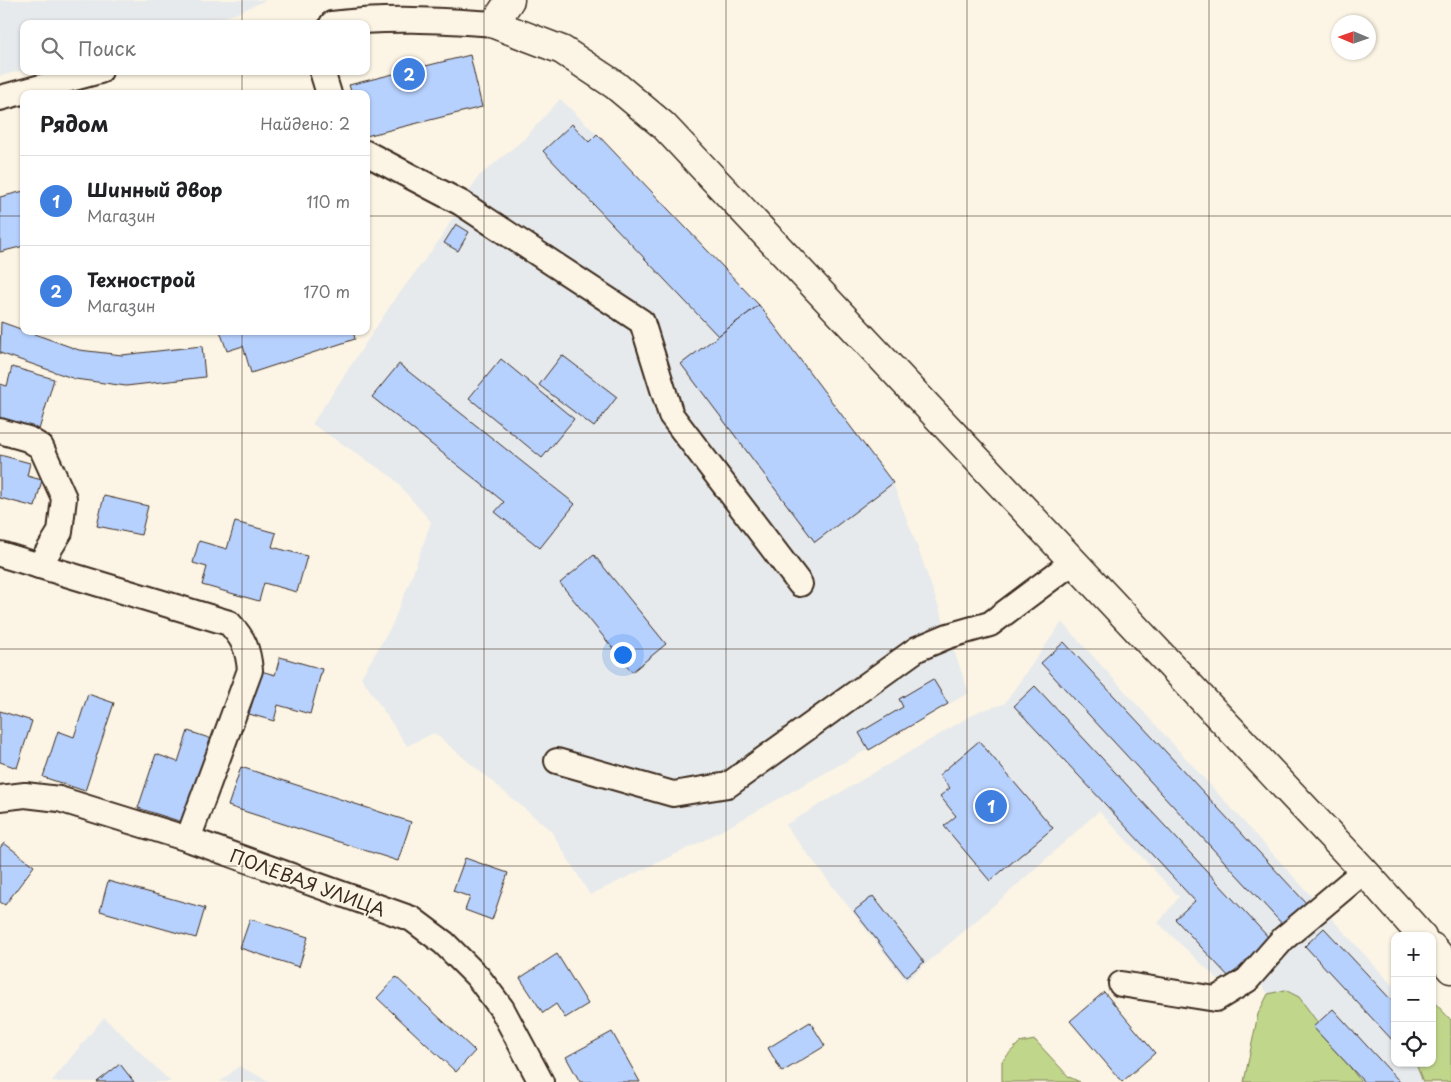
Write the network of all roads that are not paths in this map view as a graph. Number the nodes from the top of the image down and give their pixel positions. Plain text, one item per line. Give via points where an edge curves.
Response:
1 (510, 0) edge
2 (370, 21) edge
3 (494, 24) junction
4 (85, 75) edge
5 (323, 75) edge
6 (30, 90) edge
7 (328, 90) edge
8 (20, 93) edge
9 (0, 98) edge
10 (370, 155) edge
11 (0, 431) edge
12 (0, 554) edge
13 (1074, 561) junction
14 (39, 566) junction
15 (800, 584) dead end
16 (557, 761) dead end
17 (0, 798) edge
18 (188, 839) junction
19 (1364, 871) junction
20 (1418, 932) edge
21 (1436, 952) edge
22 (1451, 969) edge
23 (1121, 984) dead end
24 (541, 1082) edge

1 - 3 main road
2 - 3 street via 428,19
3 - 13 main road via 562,50 615,86 664,126
4 - 6 street
5 - 7 street
8 - 9 street
10 - 15 street via 460,203 642,322 671,415
11 - 14 street via 28,439 41,447 64,498 60,532
12 - 14 street
13 - 16 street via 990,624 918,649 728,785 673,794
13 - 19 main road
14 - 18 street via 229,623 240,636 248,652 250,670
17 - 18 street, ПОЛЕВАЯ УЛИЦА via 25,795 59,800
18 - 24 street, ПОЛЕВАЯ УЛИЦА via 412,919 444,942 478,977 502,1010
19 - 20 main road
19 - 23 street via 1284,939 1247,980 1216,999
21 - 22 main road

